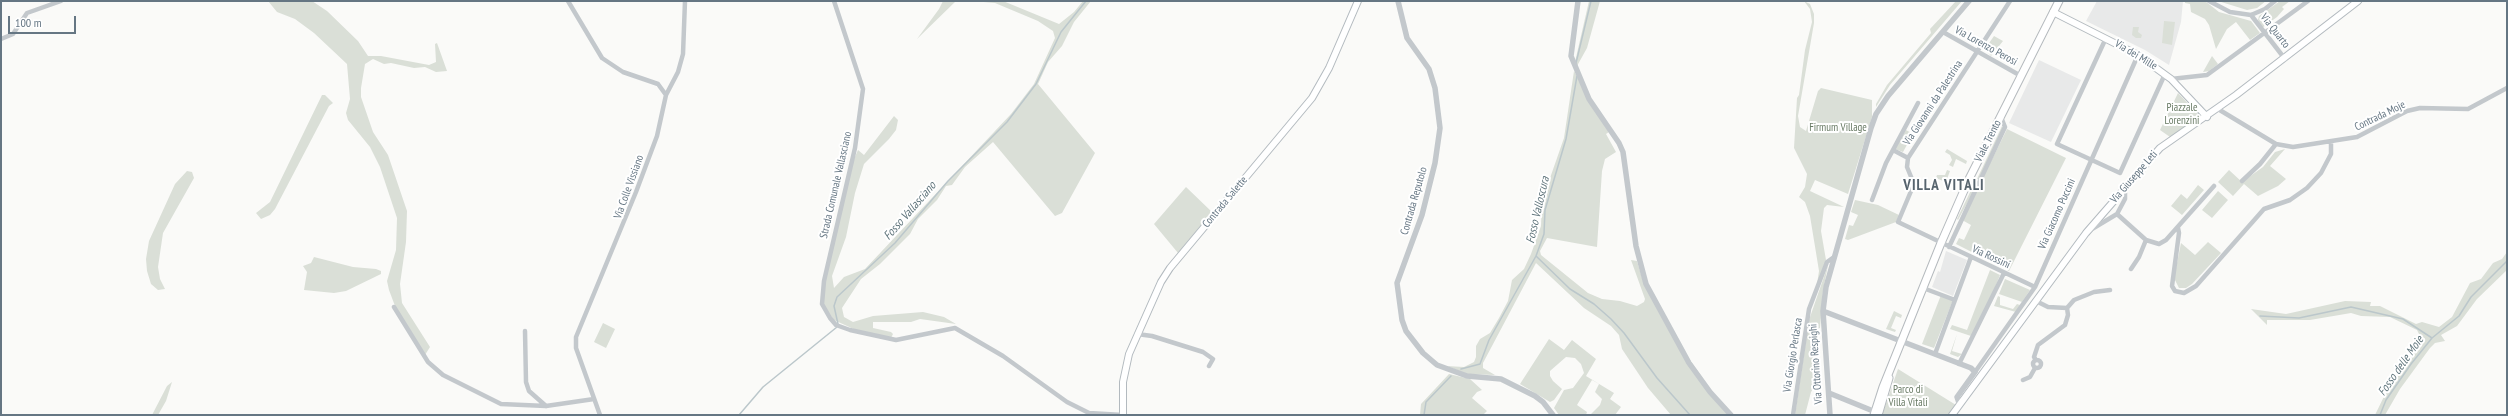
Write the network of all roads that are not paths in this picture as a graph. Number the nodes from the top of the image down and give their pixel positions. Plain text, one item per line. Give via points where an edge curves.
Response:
1 (60, 1) edge
2 (568, 1) edge
3 (685, 1) edge
4 (834, 1) edge
5 (1358, 1) edge
6 (1398, 1) edge
7 (1578, 1) edge
8 (1969, 1) edge
9 (2010, 1) edge
10 (2059, 1) edge
11 (2209, 1) edge
12 (2275, 1) edge
13 (2308, 1) edge
14 (2358, 1) edge
15 (2053, 12) junction
16 (2251, 15) junction
17 (1943, 32) junction
18 (2264, 33) junction
19 (2106, 38) junction
20 (1, 39) edge
21 (1976, 52) junction
22 (2138, 55) junction
23 (2285, 59) junction
24 (2165, 74) junction
25 (2021, 76) junction
26 (2171, 79) junction
27 (2507, 88) edge
28 (666, 95) junction
29 (1918, 103) dead end
30 (2218, 109) junction
31 (2001, 116) junction
32 (2206, 116) junction
33 (2331, 142) junction
34 (2276, 144) junction
35 (1893, 150) junction
36 (1908, 158) junction
37 (2091, 160) junction
38 (2242, 180) dead end
39 (2214, 186) dead end
40 (2125, 188) junction
41 (1872, 200) dead end
42 (2117, 214) junction
43 (2178, 228) junction
44 (2086, 233) junction
45 (2146, 240) junction
46 (1941, 243) junction
47 (1949, 246) junction
48 (1834, 257) junction
49 (1971, 257) junction
50 (2131, 269) dead end
51 (2004, 273) junction
52 (2035, 287) junction
53 (1923, 288) junction
54 (2110, 290) dead end
55 (1955, 300) junction
56 (2036, 301) junction
57 (394, 307) dead end
58 (2067, 308) junction
59 (1823, 311) junction
60 (525, 330) dead end
61 (1138, 334) junction
62 (1902, 342) junction
63 (1935, 354) junction
64 (1959, 364) junction
65 (1209, 366) dead end
66 (1975, 372) junction
67 (2023, 380) dead end
68 (1829, 393) junction
69 (594, 400) junction
70 (1960, 403) junction
71 (546, 406) junction
72 (1877, 414) edge
73 (600, 415) edge
74 (1123, 415) edge
75 (1553, 415) edge
76 (1731, 415) edge
77 (1793, 415) edge
78 (1830, 415) edge
79 (1952, 415) edge

1 - 20 street via 27,13 13,34
2 - 28 street via 602,58 623,72 658,84
3 - 28 street, Via Colle Vissiano via 683,54 678,72
4 - 74 street, Strada Comunale Vallasciano via 862,90 854,153 824,281 822,304 838,326 896,340 956,328 1003,356 1067,402 1089,413
5 - 61 main road, Contrada Salette via 1329,68 1312,98 1170,268
6 - 75 street, Contrada Reputolo via 1405,32 1428,69 1435,88 1440,128 1435,163 1422,215 1398,278 1406,331 1423,353 1437,365 1453,373 1500,379 1535,396
7 - 76 street via 1571,56 1590,99 1620,143 1623,152 1636,246 1644,278 1690,363 1710,392
8 - 17 street, Via Ottorino Respighi
9 - 21 street, Via Giovanni da Palestrina
10 - 15 main road, Viale Trento
11 - 16 street via 2230,12
12 - 16 street
13 - 18 street
14 - 23 main road, Via Giuseppe Leti
15 - 19 main road, Via dei Mille
15 - 25 main road, Viale Trento
16 - 18 street, Via Quarto
17 - 21 street, Via Lorenzo Perosi
17 - 48 street, Via Ottorino Respighi via 1888,96 1876,114
18 - 23 street, Via Quarto
18 - 26 street via 2207,76
19 - 22 main road, Via dei Mille
19 - 37 street via 2057,144
21 - 25 street, Via Lorenzo Perosi
21 - 36 street, Via Giovanni da Palestrina
22 - 24 main road, Via dei Mille
22 - 37 street, Via Giacomo Puccini
23 - 30 main road, Via Giuseppe Leti
24 - 26 main road, Via dei Mille
24 - 37 street via 2120,173
25 - 31 main road, Viale Trento
26 - 32 main road, Via dei Mille
27 - 33 street, Contrada Moje via 2468,109 2420,108 2407,111 2365,134
28 - 69 street, Via Colle Vissiano via 657,136 642,178 576,337 576,348
29 - 35 street
30 - 32 main road, Via Giuseppe Leti
30 - 34 street, Contrada Moje
31 - 46 main road, Viale Trento
31 - 47 street via 2005,127
32 - 40 main road, Via Giuseppe Leti via 2160,148
33 - 34 street, Contrada Moje via 2293,147
33 - 43 street via 2331,154 2321,173 2307,188 2290,200 2264,209 2196,286 2184,293 2175,291 2172,286
34 - 38 street via 2260,164
35 - 36 street
35 - 41 street
36 - 46 street, Via Giovanni da Palestrina via 1907,167 1914,184 1898,222
37 - 52 street, Via Giacomo Puccini
39 - 43 street
40 - 42 street via 2125,199
40 - 44 main road, Via Giuseppe Leti
42 - 44 street
42 - 45 street
43 - 45 street via 2159,244
44 - 56 main road, Via Giuseppe Leti
45 - 50 street
46 - 47 street, Via Rossini
46 - 53 main road, Viale Trento
47 - 49 street, Via Rossini
48 - 59 street, Via Ottorino Respighi
48 - 77 street, Via Giorgio Perlasca via 1827,262 1808,315
49 - 51 street, Via Rossini
49 - 55 street
51 - 52 street, Via Rossini
51 - 64 street
52 - 66 street, Via Giacomo Puccini
53 - 55 street
53 - 62 main road, Viale Trento
54 - 58 street via 2094,292 2074,300
55 - 63 street
56 - 58 street via 2048,307
56 - 70 main road, Via Giuseppe Leti
57 - 71 street via 428,362 443,375 501,404
58 - 67 street via 2065,324 2038,345 2035,352 2036,360 2041,364 2030,377
59 - 62 street
59 - 68 street, Via Ottorino Respighi
60 - 71 street via 526,382 529,391
61 - 65 street via 1203,352 1213,359
61 - 74 main road, Contrada Salette via 1125,368
62 - 63 street
62 - 72 main road, Viale Trento
63 - 64 street
64 - 66 street
66 - 70 street via 1956,397
68 - 72 street
68 - 78 street, Via Ottorino Respighi
69 - 71 street
69 - 73 street, Via Colle Vissiano
70 - 79 main road, Via Giuseppe Leti

